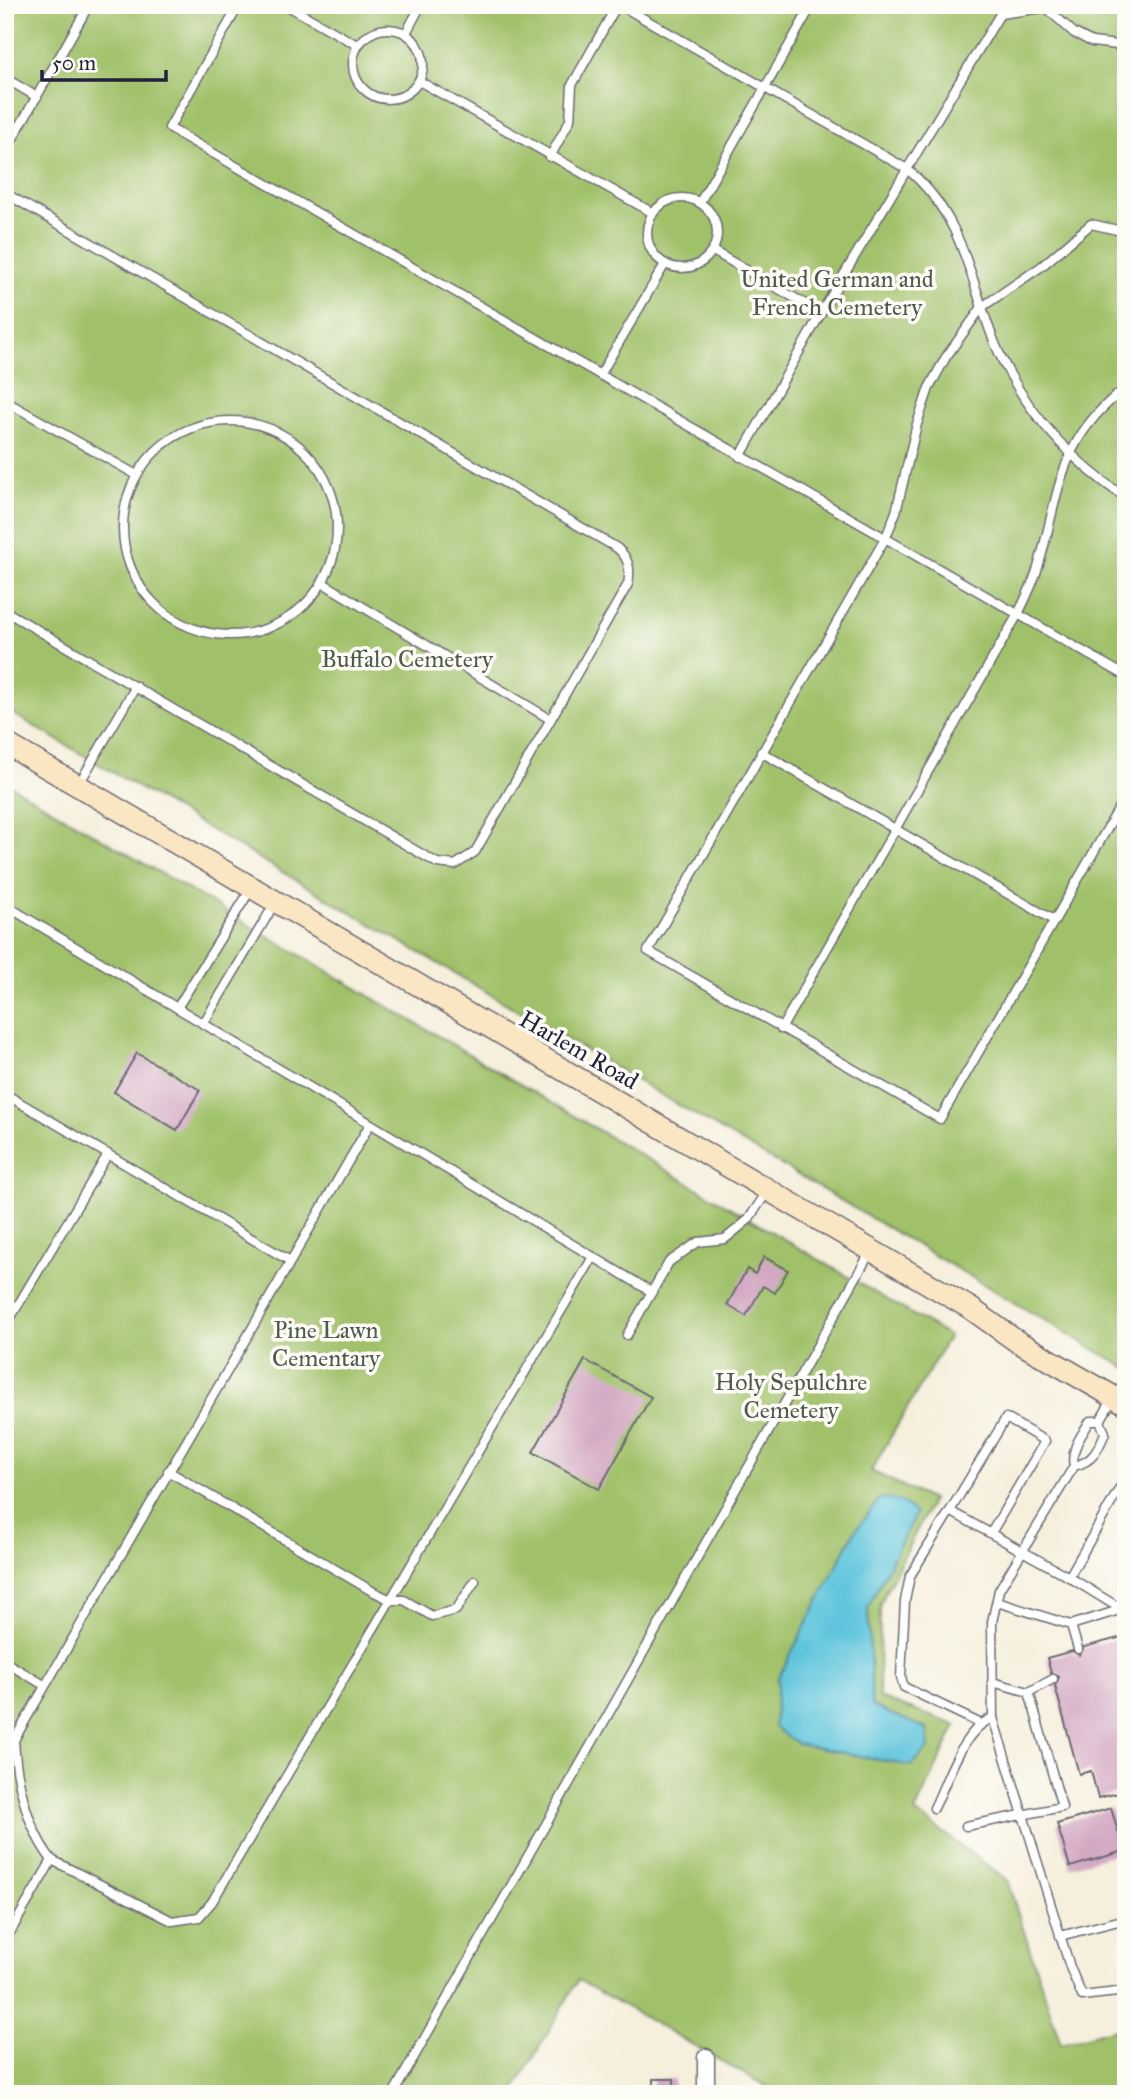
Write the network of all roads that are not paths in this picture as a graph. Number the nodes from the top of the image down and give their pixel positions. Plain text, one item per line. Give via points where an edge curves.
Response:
1 (89, 5) edge
2 (239, 5) edge
3 (286, 5) edge
4 (421, 5) edge
5 (619, 5) edge
6 (812, 5) edge
7 (1043, 7) edge
8 (999, 10) edge
9 (406, 33) junction
10 (358, 45) junction
11 (1126, 46) edge
12 (5, 78) edge
13 (419, 81) junction
14 (766, 88) junction
15 (37, 97) junction
16 (5, 152) edge
17 (550, 157) junction
18 (907, 169) junction
19 (5, 193) edge
20 (701, 202) junction
21 (653, 213) junction
22 (1126, 232) edge
23 (713, 251) junction
24 (665, 264) junction
25 (982, 307) junction
26 (821, 313) junction
27 (600, 376) junction
28 (1126, 388) edge
29 (5, 401) edge
30 (1069, 453) junction
31 (740, 457) junction
32 (135, 474) junction
33 (1126, 498) edge
34 (886, 537) junction
35 (323, 583) junction
36 (5, 611) edge
37 (1018, 614) junction
38 (1126, 676) edge
39 (136, 687) junction
40 (551, 719) junction
41 (5, 743) edge
42 (761, 751) junction
43 (79, 784) junction
44 (1126, 796) edge
45 (894, 829) junction
46 (253, 886) junction
47 (277, 900) junction
48 (5, 905) edge
49 (1055, 921) junction
50 (177, 1008) junction
51 (203, 1024) junction
52 (781, 1029) junction
53 (5, 1094) edge
54 (370, 1124) junction
55 (108, 1154) junction
56 (768, 1191) junction
57 (871, 1251) junction
58 (593, 1257) junction
59 (290, 1261) junction
60 (652, 1292) junction
61 (5, 1327) edge
62 (627, 1335) dead end
63 (1120, 1401) edge
64 (1100, 1421) junction
65 (1074, 1465) junction
66 (168, 1471) junction
67 (1126, 1486) edge
68 (950, 1511) junction
69 (991, 1533) junction
70 (1023, 1551) junction
71 (1069, 1577) junction
72 (475, 1581) dead end
73 (391, 1600) junction
74 (997, 1602) junction
75 (1124, 1609) edge
76 (1070, 1625) junction
77 (1078, 1649) dead end
78 (5, 1662) edge
79 (1053, 1679) dead end
80 (992, 1682) junction
81 (44, 1685) junction
82 (1029, 1692) junction
83 (993, 1718) junction
84 (979, 1723) junction
85 (934, 1808) dead end
86 (1023, 1816) junction
87 (966, 1826) dead end
88 (52, 1860) junction
89 (1126, 1919) edge
90 (1060, 1936) junction
91 (5, 1941) edge
92 (1126, 1991) edge
93 (705, 2057) dead end
94 (393, 2094) edge
95 (706, 2094) edge

1 - 15 lane
2 - 27 lane via 169,128
3 - 10 lane
4 - 9 lane
5 - 14 lane
5 - 17 lane via 572,85 570,120
6 - 14 lane
7 - 8 lane
7 - 11 lane via 1092,42
8 - 18 lane
9 - 10 lane via 384,28 365,36
9 - 13 lane via 422,54
10 - 13 lane via 353,55 354,77 369,94 391,99
12 - 15 lane
13 - 17 lane
14 - 18 lane
14 - 20 lane
15 - 16 lane
17 - 21 lane
18 - 25 lane via 930,188 954,226
18 - 26 lane
19 - 40 lane via 621,552 629,565 628,584
20 - 21 lane via 674,198
20 - 23 lane via 718,229
21 - 24 lane via 647,235 656,257
22 - 25 lane via 1091,224 1042,266
23 - 24 lane via 692,267
23 - 26 lane
24 - 27 lane
25 - 30 lane via 1007,369 1039,420
25 - 34 lane via 929,388
26 - 31 lane
27 - 31 lane
28 - 30 lane
29 - 32 lane
30 - 33 lane
30 - 37 lane via 1056,487 1040,563
31 - 34 lane
32 - 35 lane via 122,510 122,548 136,583 173,621 208,635 246,635 282,623
32 - 35 lane via 172,436 207,422 244,420 280,432 300,445 324,474 337,510 336,548
34 - 37 lane
34 - 42 lane
35 - 40 lane
36 - 39 lane
37 - 38 lane
37 - 45 lane
39 - 40 lane via 446,865 464,862 475,852
39 - 43 lane
41 - 43 main road, Harlem Road
42 - 45 lane
42 - 52 lane via 648,951
43 - 46 main road, Harlem Road
44 - 49 lane
45 - 49 lane
45 - 52 lane
46 - 47 main road, Harlem Road
46 - 50 lane
47 - 51 lane
47 - 56 main road, Harlem Road
48 - 50 lane
49 - 52 lane via 940,1119
50 - 51 lane
51 - 54 lane
53 - 55 lane
54 - 58 lane
54 - 59 lane
55 - 59 lane
55 - 61 lane
56 - 57 main road, Harlem Road
56 - 60 lane via 748,1220 725,1239 698,1242 669,1262
57 - 63 main road, Harlem Road
57 - 94 lane
58 - 60 lane
58 - 73 lane
59 - 66 lane
60 - 62 lane
63 - 64 lane
64 - 65 lane via 1090,1421 1072,1457
64 - 65 lane via 1105,1433 1094,1455 1086,1463
65 - 70 lane
66 - 73 lane
66 - 81 lane
67 - 71 lane via 1122,1484
68 - 69 lane
68 - 69 lane via 1006,1418 1045,1441
68 - 84 lane via 910,1576 901,1677 904,1687
69 - 70 lane
70 - 71 lane
70 - 74 lane via 999,1590
71 - 75 lane
72 - 73 lane via 456,1610 432,1616 404,1600
73 - 88 lane via 199,1917 172,1921
74 - 76 lane
74 - 80 lane via 992,1622
75 - 76 lane
76 - 77 lane
78 - 81 lane
79 - 82 lane
80 - 82 lane
80 - 83 lane
81 - 88 lane via 14,1740 15,1768 41,1846
82 - 86 lane via 1062,1807
83 - 84 lane
83 - 86 lane
84 - 85 lane
86 - 87 lane
86 - 90 lane
88 - 91 lane
89 - 90 lane
90 - 92 lane via 1082,1996
93 - 95 street

